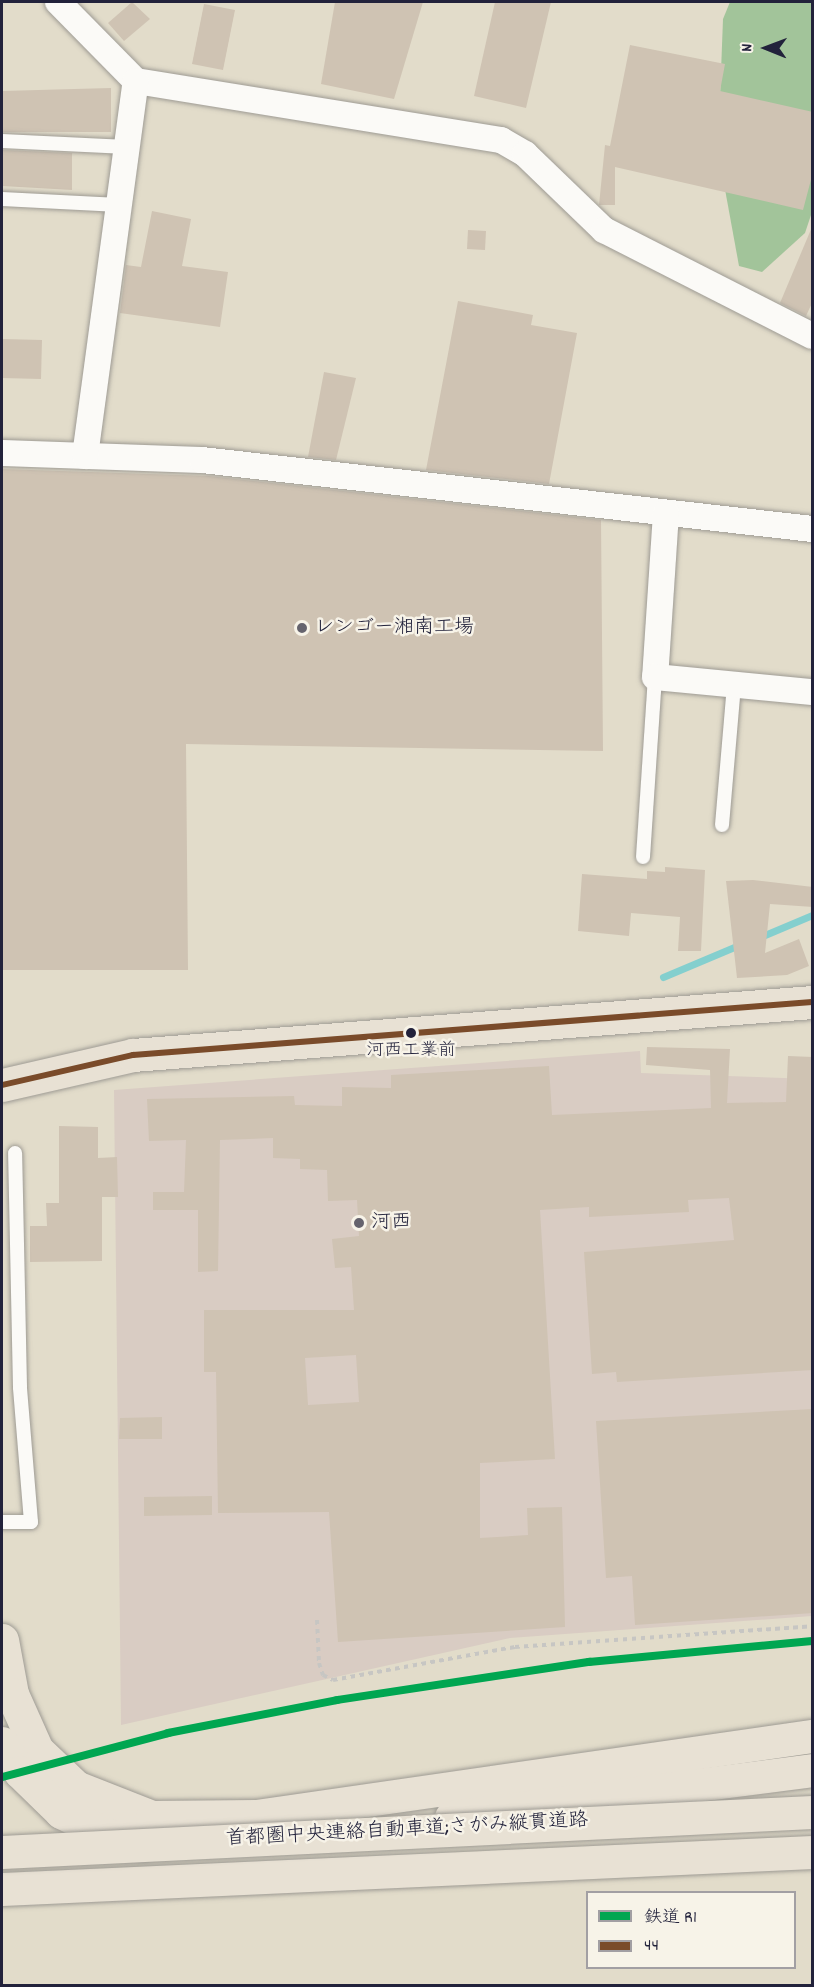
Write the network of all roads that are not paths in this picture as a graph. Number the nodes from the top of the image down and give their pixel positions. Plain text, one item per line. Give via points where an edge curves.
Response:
1 (58, 2) edge
2 (136, 81) junction
3 (2, 141) edge
4 (127, 147) junction
5 (2, 199) edge
6 (119, 205) junction
7 (813, 336) edge
8 (2, 453) edge
9 (85, 456) junction
10 (666, 513) junction
11 (813, 529) edge
12 (655, 677) junction
13 (734, 685) junction
14 (813, 692) edge
15 (722, 825) dead end
16 (643, 857) dead end
17 (813, 1002) edge
18 (2, 1085) edge
19 (15, 1153) dead end
20 (2, 1522) edge
21 (2, 1640) edge
22 (813, 1736) edge
23 (2, 1743) edge
24 (813, 1770) edge
25 (813, 1811) edge
26 (2, 1852) edge
27 (813, 1852) edge
28 (813, 1875) edge
29 (223, 1877) junction
30 (2, 1889) edge

1 - 2 street
2 - 4 street
2 - 7 street via 501,140 525,154 604,230
3 - 4 lane
4 - 6 street
5 - 6 lane
6 - 9 street
8 - 9 street
9 - 10 street via 202,460
10 - 11 street
10 - 12 street
12 - 13 street
12 - 16 lane
13 - 14 street
13 - 15 lane
17 - 18 main road via 133,1055
19 - 20 lane via 20,1387 31,1522
21 - 22 main road via 12,1694 37,1750 76,1788 152,1817 256,1816
23 - 24 main road, bridge via 40,1794 69,1816 109,1835 184,1849 273,1843
25 - 26 main road, 首都圏中央連絡自動車道;さがみ縦貫道路, bridge
27 - 29 main road, 首都圏中央連絡自動車道;さがみ縦貫道路
28 - 29 main road via 681,1872 344,1881
29 - 30 main road, 首都圏中央連絡自動車道;さがみ縦貫道路

